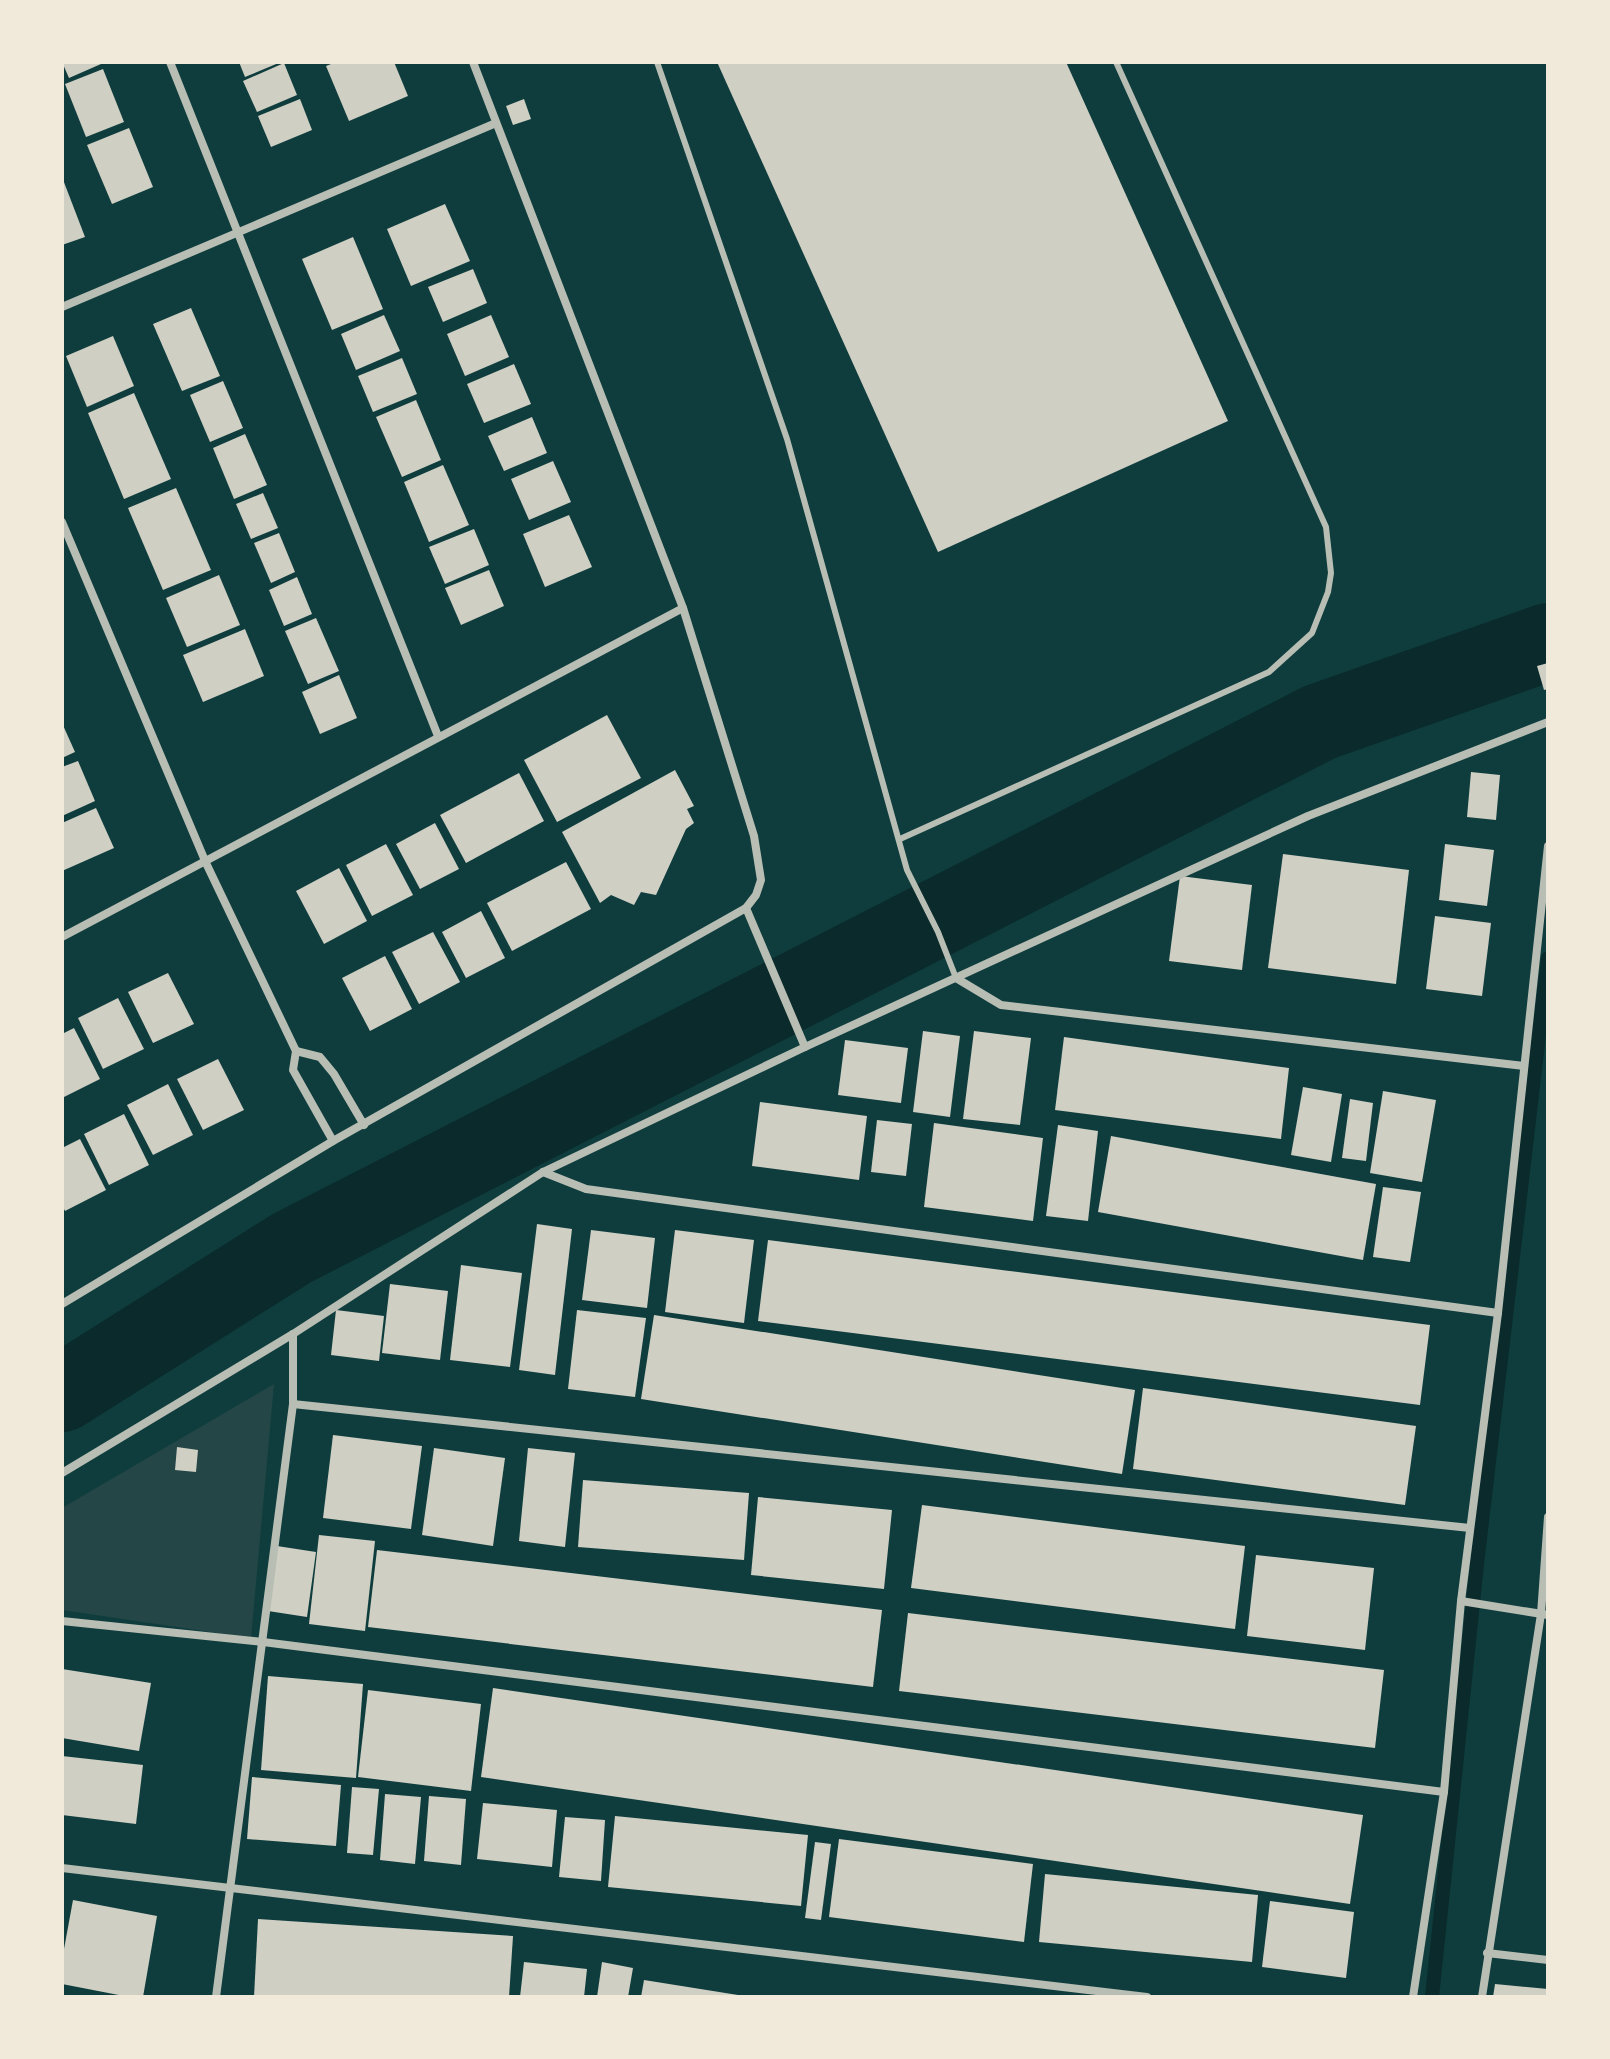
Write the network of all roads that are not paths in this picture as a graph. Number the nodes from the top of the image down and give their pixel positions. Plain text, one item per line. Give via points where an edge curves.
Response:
1 (170, 62) edge
2 (473, 62) edge
3 (657, 62) edge
4 (1116, 62) edge
5 (496, 123) junction
6 (238, 234) junction
7 (62, 307) edge
8 (62, 522) edge
9 (683, 608) junction
10 (1548, 722) edge
11 (438, 736) junction
12 (900, 839) junction
13 (1548, 846) edge
14 (206, 863) junction
15 (746, 908) junction
16 (62, 937) edge
17 (956, 978) junction
18 (805, 1047) junction
19 (296, 1051) junction
20 (1524, 1066) junction
21 (364, 1125) junction
22 (333, 1141) junction
23 (543, 1172) junction
24 (62, 1304) edge
25 (1498, 1313) junction
26 (293, 1334) junction
27 (293, 1404) junction
28 (62, 1473) edge
29 (1548, 1517) edge
30 (1470, 1528) junction
31 (1464, 1602) junction
32 (1545, 1615) edge
33 (62, 1621) edge
34 (263, 1642) junction
35 (1444, 1792) junction
36 (62, 1868) edge
37 (229, 1888) junction
38 (1487, 1953) junction
39 (1548, 1960) edge
40 (216, 1997) edge
41 (1147, 1997) edge
42 (1413, 1997) edge
43 (1482, 1997) edge

1 - 6 street
2 - 5 street
3 - 12 lane via 787,439
4 - 12 lane via 1326,527 1328,592 1312,633 1269,672
5 - 6 street
5 - 9 street
6 - 7 street
6 - 11 street
8 - 14 street
9 - 11 street
9 - 15 street via 757,850 761,880
10 - 17 street via 1308,816
11 - 14 street
12 - 17 lane via 912,880
13 - 20 street
14 - 16 street
14 - 19 street
15 - 18 street
15 - 21 street
17 - 18 street
17 - 20 street via 1001,1005
18 - 23 street
19 - 21 street via 320,1057
19 - 22 street via 293,1070
20 - 25 street
21 - 22 street
22 - 24 street
23 - 25 street via 586,1189
23 - 26 street
25 - 30 street
26 - 27 street
26 - 28 street
27 - 30 street
27 - 34 street
29 - 32 street
30 - 31 street
31 - 32 street
31 - 35 street
32 - 38 street
33 - 34 street
34 - 35 street
34 - 37 street
35 - 42 street
36 - 37 street
37 - 40 street
37 - 41 street
38 - 39 street
38 - 43 street

